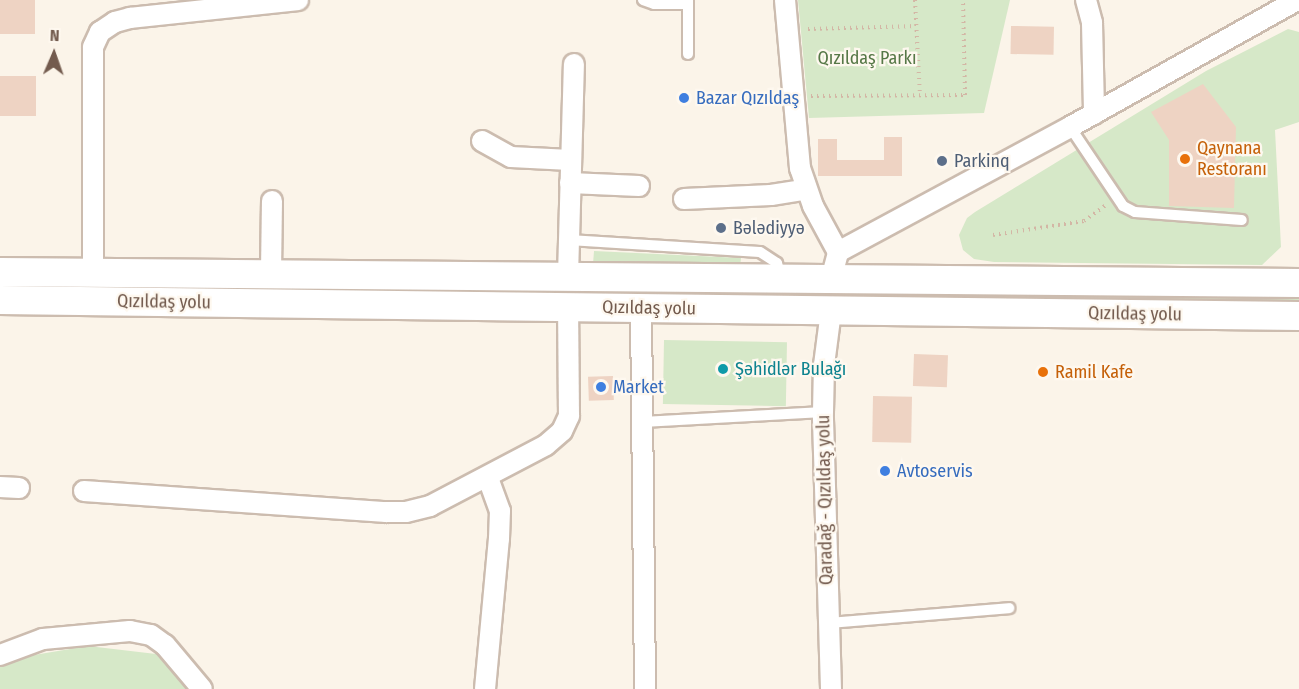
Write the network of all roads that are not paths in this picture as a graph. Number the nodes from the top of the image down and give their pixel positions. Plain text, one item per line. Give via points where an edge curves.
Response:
1 (298, 0) edge
2 (644, 0) edge
3 (785, 0) edge
4 (1086, 0) edge
5 (688, 2) edge
6 (1293, 5) edge
7 (688, 54) dead end
8 (574, 64) dead end
9 (1094, 114) junction
10 (1071, 127) junction
11 (482, 141) dead end
12 (570, 160) junction
13 (570, 183) junction
14 (639, 186) dead end
15 (807, 189) junction
16 (684, 199) dead end
17 (272, 201) dead end
18 (1242, 220) dead end
19 (569, 240) junction
20 (837, 252) junction
21 (0, 272) edge
22 (271, 272) junction
23 (93, 273) junction
24 (568, 276) junction
25 (781, 279) junction
26 (831, 279) junction
27 (1299, 282) edge
28 (0, 300) edge
29 (568, 306) junction
30 (641, 308) junction
31 (831, 311) junction
32 (1299, 316) edge
33 (823, 412) junction
34 (643, 422) junction
35 (488, 478) junction
36 (84, 491) dead end
37 (1009, 608) dead end
38 (828, 622) junction
39 (0, 655) edge
40 (202, 689) edge
41 (485, 689) edge
42 (645, 689) edge
43 (831, 689) edge

1 - 23 street via 130,18 100,32 93,47
2 - 5 lane via 654,4
3 - 15 street via 799,159
4 - 9 street via 1092,23
5 - 7 lane
6 - 9 street
8 - 12 street
9 - 10 street
10 - 18 lane via 1123,206 1135,212
10 - 20 street
11 - 12 street via 511,157
12 - 13 street
13 - 14 street
13 - 19 street
15 - 16 street via 771,195
15 - 20 street
17 - 22 street
19 - 24 street
19 - 25 lane via 760,252 777,263
20 - 26 street
21 - 23 main road, Qızıldaş yolu
22 - 23 main road, Qızıldaş yolu
22 - 24 main road, Qızıldaş yolu
24 - 25 main road, Qızıldaş yolu
25 - 26 main road, Qızıldaş yolu
26 - 27 main road, Qızıldaş yolu
26 - 31 main road via 818,286 815,295 822,308
28 - 29 main road, Qızıldaş yolu
29 - 30 main road, Qızıldaş yolu
29 - 35 street via 569,416 562,431 546,445
30 - 31 main road, Qızıldaş yolu
30 - 34 street
31 - 32 main road, Qızıldaş yolu
31 - 33 street, Qaradağ - Qızıldaş yolu
33 - 34 lane
33 - 38 street, Qaradağ - Qızıldaş yolu
34 - 42 street
35 - 36 street via 430,506 406,512
35 - 41 street via 500,511 500,539
37 - 38 lane
38 - 43 street, Qaradağ - Qızıldaş yolu
39 - 40 street via 43,639 130,631 151,635 165,645

